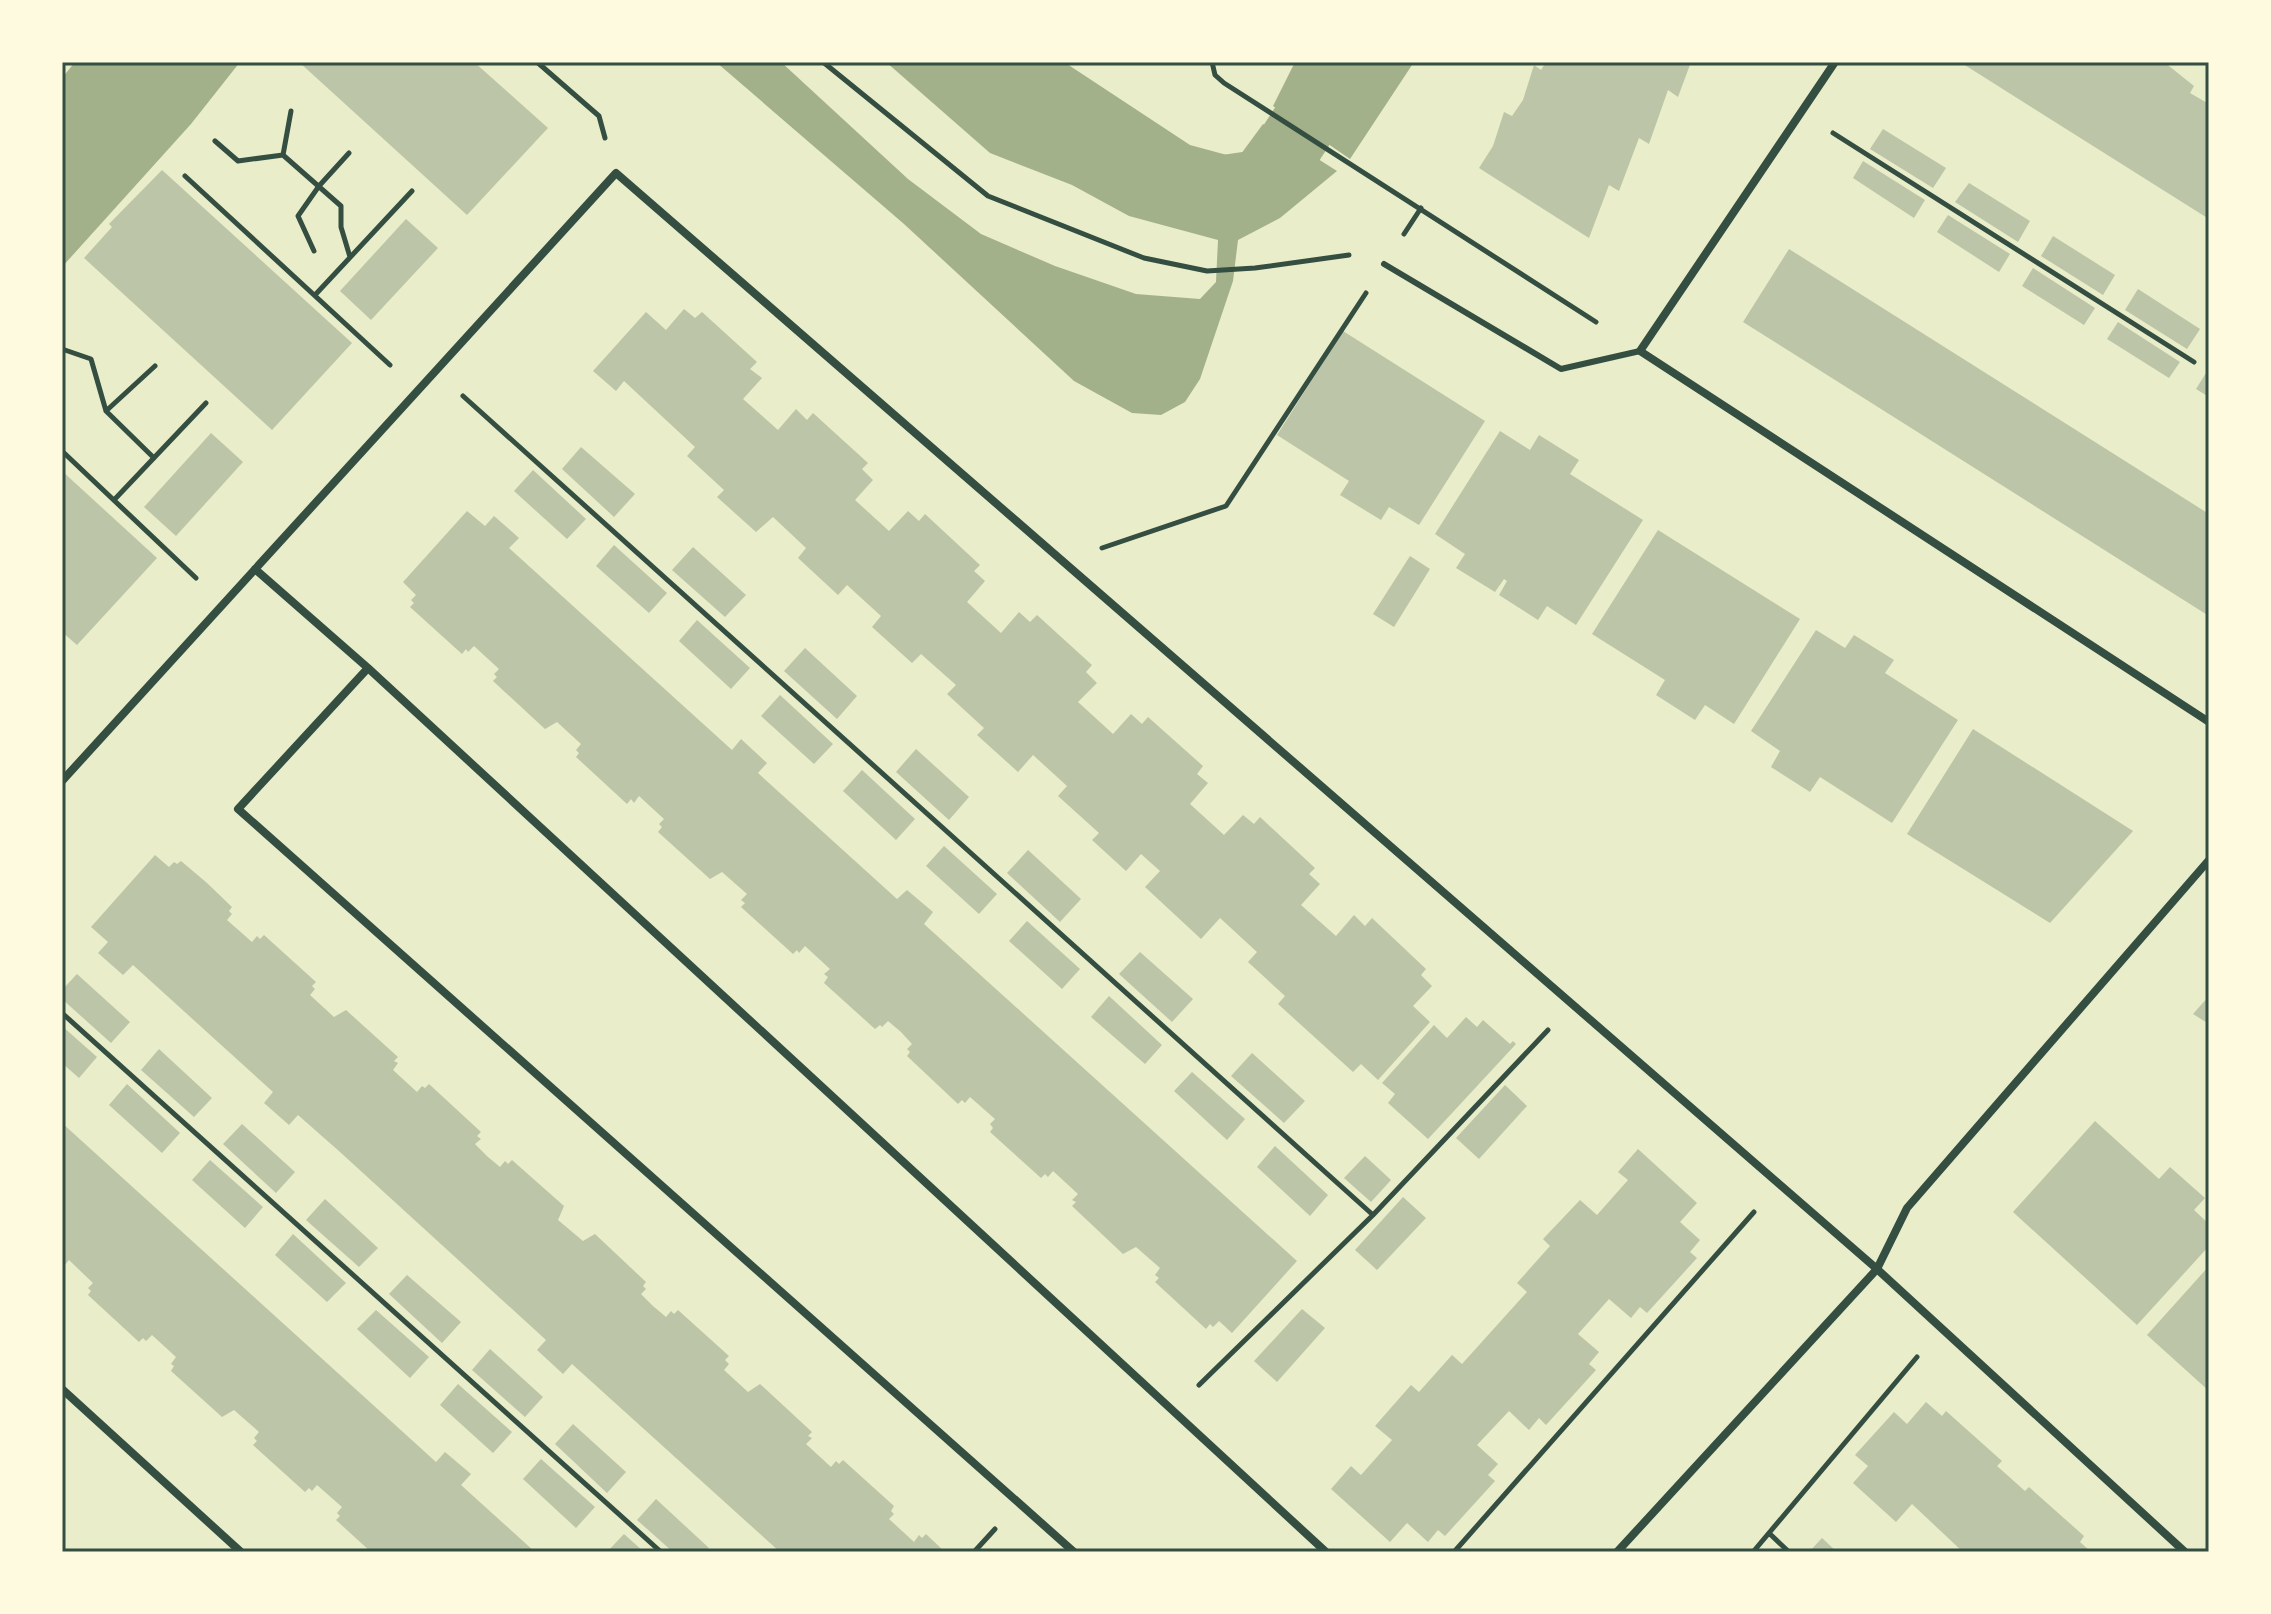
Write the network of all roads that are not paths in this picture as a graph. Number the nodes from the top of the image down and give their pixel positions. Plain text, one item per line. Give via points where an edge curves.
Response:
1 (1835, 62) edge
2 (1384, 264) road end
3 (1640, 351) junction
4 (255, 569) junction
5 (368, 668) junction
6 (2209, 722) edge
7 (62, 781) edge
8 (2209, 860) edge
9 (1877, 1269) junction
10 (62, 1389) edge
11 (241, 1552) edge
12 (1074, 1552) edge
13 (1326, 1552) edge
14 (1617, 1552) edge
15 (2185, 1552) edge

1 - 3 street
2 - 3 lane via 1561,369
3 - 6 street
4 - 5 street
4 - 7 street
4 - 9 street via 616,173
5 - 12 street via 238,809
5 - 13 street
8 - 9 street via 1907,1208
9 - 14 street
9 - 15 street
10 - 11 street

